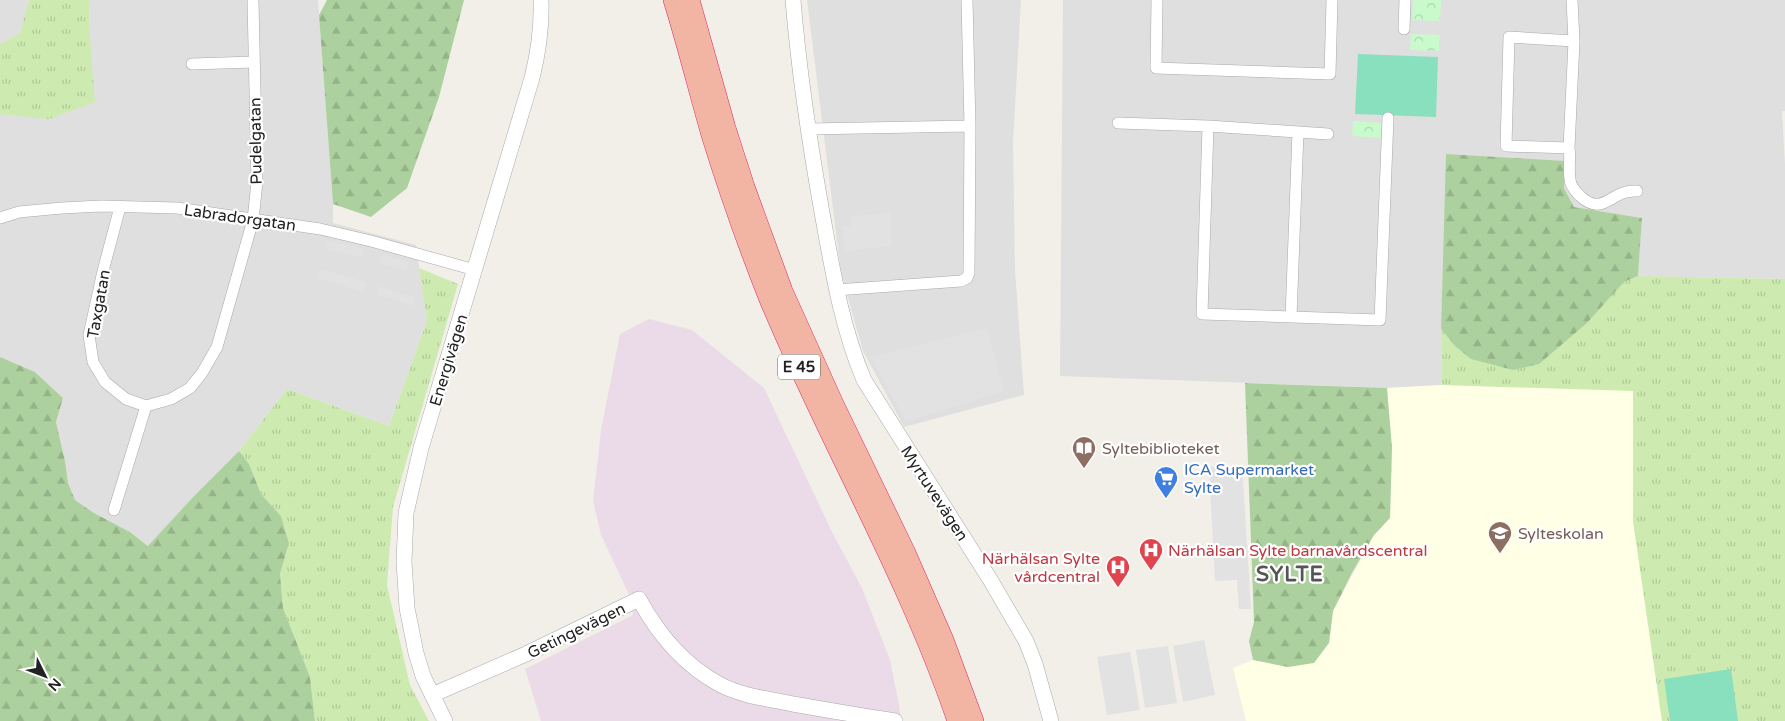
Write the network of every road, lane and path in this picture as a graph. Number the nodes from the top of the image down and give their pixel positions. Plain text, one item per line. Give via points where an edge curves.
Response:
1 (541, 0) edge
2 (673, 0) edge
3 (690, 0) edge
4 (793, 0) edge
5 (967, 0) edge
6 (1157, 0) edge
7 (1332, 0) edge
8 (1405, 0) edge
9 (1572, 0) edge
10 (253, 1) edge
11 (1404, 29) dead end
12 (1574, 41) junction
13 (254, 62) junction
14 (192, 64) dead end
15 (1388, 118) dead end
16 (1118, 123) dead end
17 (970, 126) junction
18 (1208, 126) junction
19 (808, 129) junction
20 (1298, 132) junction
21 (1328, 134) dead end
22 (1569, 148) junction
23 (1637, 191) dead end
24 (120, 207) junction
25 (0, 218) edge
26 (253, 220) junction
27 (475, 270) junction
28 (836, 290) junction
29 (1291, 317) junction
30 (146, 406) junction
31 (114, 510) dead end
32 (432, 695) junction
33 (445, 721) edge
34 (895, 721) edge
35 (957, 721) edge
36 (974, 721) edge
37 (1050, 721) edge

1 - 27 street, Energivägen via 540,46
2 - 35 highway, E 45 via 730,194 768,297 929,646
3 - 36 highway, E 45 via 737,162 783,291 906,553 944,640
4 - 19 street, Myrtuvevägen
5 - 17 street
6 - 7 street via 1156,68 1330,74
8 - 11 street
9 - 12 street
10 - 13 street, Pudelgatan
12 - 22 street
12 - 22 street via 1509,37 1506,146
13 - 14 street
13 - 26 street, Pudelgatan via 257,182
15 - 29 street via 1380,320
16 - 18 street
17 - 19 street
17 - 28 street via 967,278
18 - 20 street
18 - 29 street via 1202,314
19 - 28 street, Myrtuvevägen
20 - 21 street
20 - 29 street
22 - 23 street via 1570,181 1586,201 1597,205 1618,195
24 - 25 street, Labradorgatan via 19,212
24 - 26 street, Labradorgatan via 176,208
24 - 30 street, Taxgatan via 89,335 93,362 105,382 126,399
26 - 27 street, Labradorgatan via 320,229
26 - 30 street via 217,347 190,388 171,399
27 - 32 street, Energivägen via 421,448 406,513 404,562 407,608 416,653
28 - 37 street, Myrtuvevägen via 852,352 864,380 1026,641 1036,664
30 - 31 street
32 - 33 street, Energivägen
32 - 34 street, Getingevägen via 639,600 661,635 678,654 719,684 779,701

